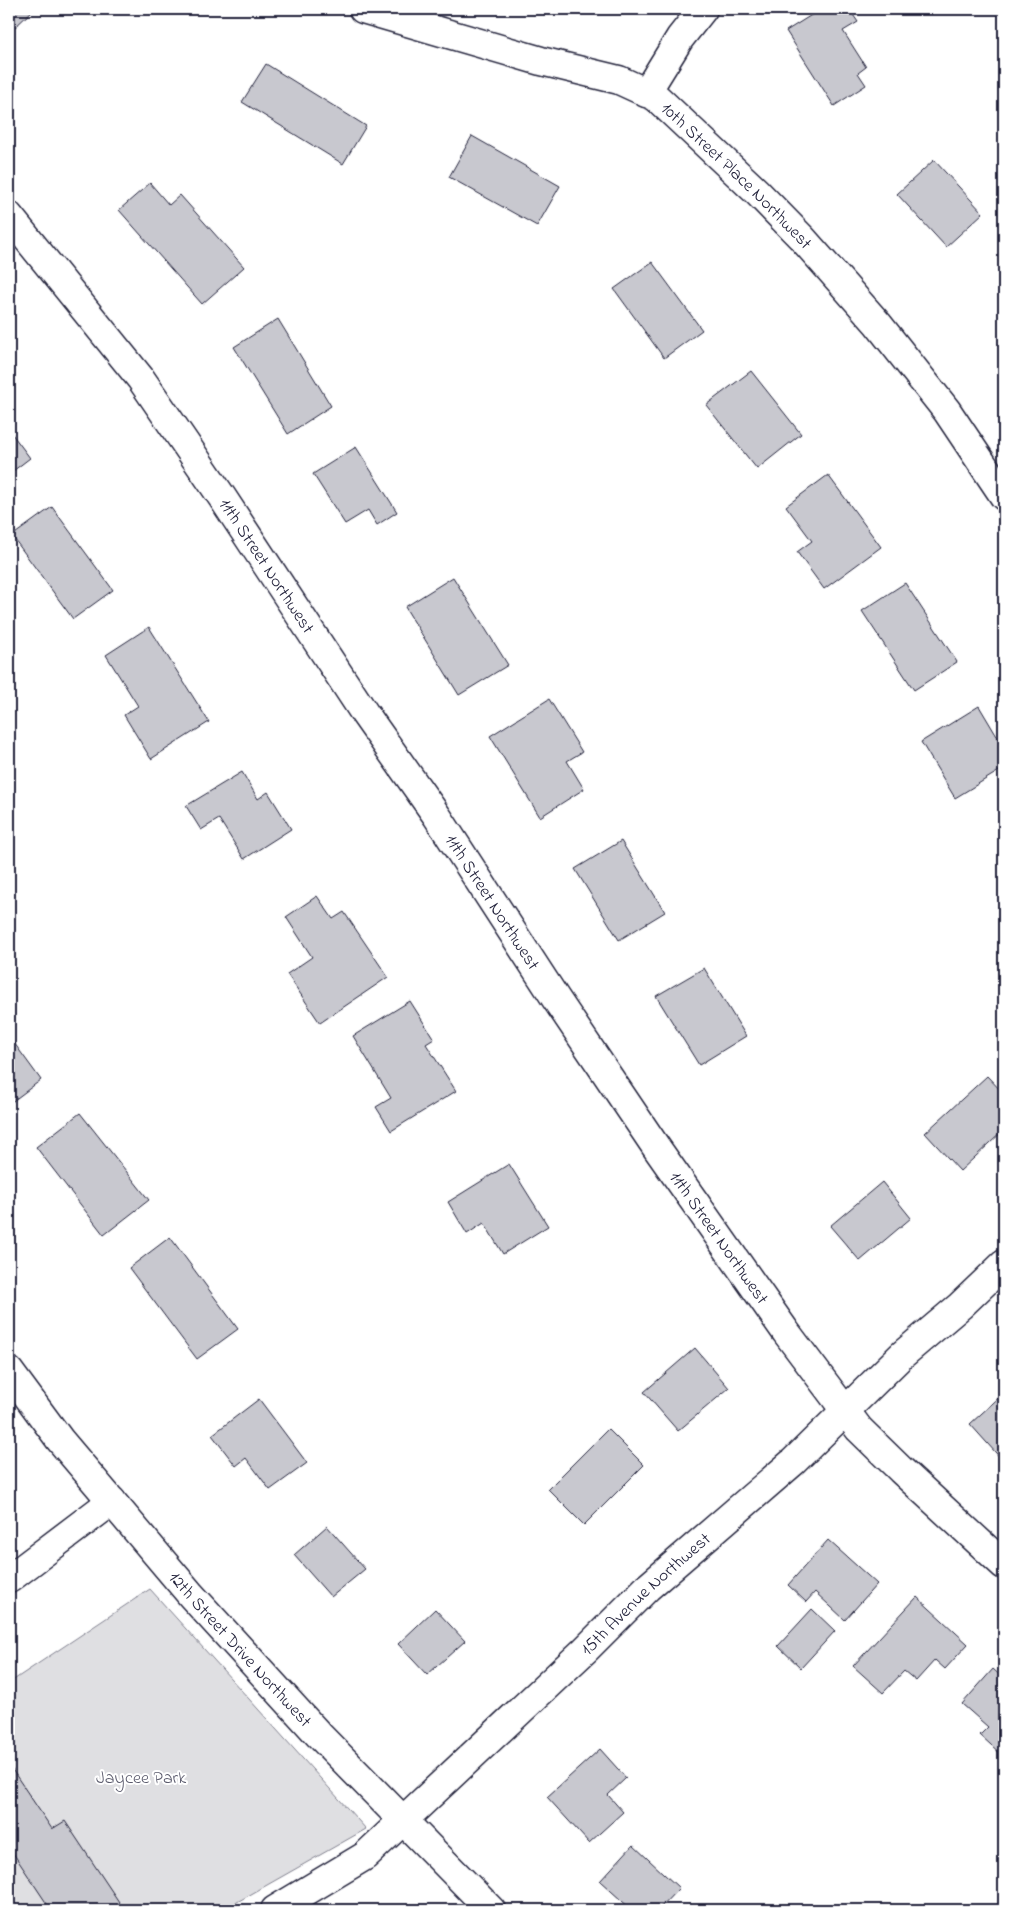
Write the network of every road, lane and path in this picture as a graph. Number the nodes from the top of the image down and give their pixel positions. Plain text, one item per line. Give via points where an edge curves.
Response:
1 (363, 9) edge
2 (703, 9) edge
3 (646, 93) junction
4 (9, 216) edge
5 (1004, 496) edge
6 (1004, 1264) edge
7 (9, 1371) edge
8 (846, 1410) junction
9 (112, 1501) junction
10 (1004, 1565) edge
11 (9, 1579) edge
12 (403, 1819) junction
13 (275, 1910) edge
14 (491, 1910) edge

1 - 3 street, 10th Street Place Northwest via 541,61 619,80
2 - 3 street via 680,38
3 - 5 street, 10th Street Place Northwest via 656,98 802,238 878,324 941,404
4 - 8 street, 11th Street Northwest via 140,379 437,816 656,1147 786,1332
6 - 8 street, 15th Avenue Northwest
7 - 9 street, 12th Street Drive Northwest via 60,1440
8 - 10 street, 11th Street Northwest via 859,1429
8 - 12 street, 15th Avenue Northwest via 792,1462 647,1588
9 - 11 street
9 - 12 street, 12th Street Drive Northwest via 204,1610 319,1735
12 - 13 street, 15th Avenue Northwest via 365,1856
12 - 14 street, 12th Street Drive Northwest

